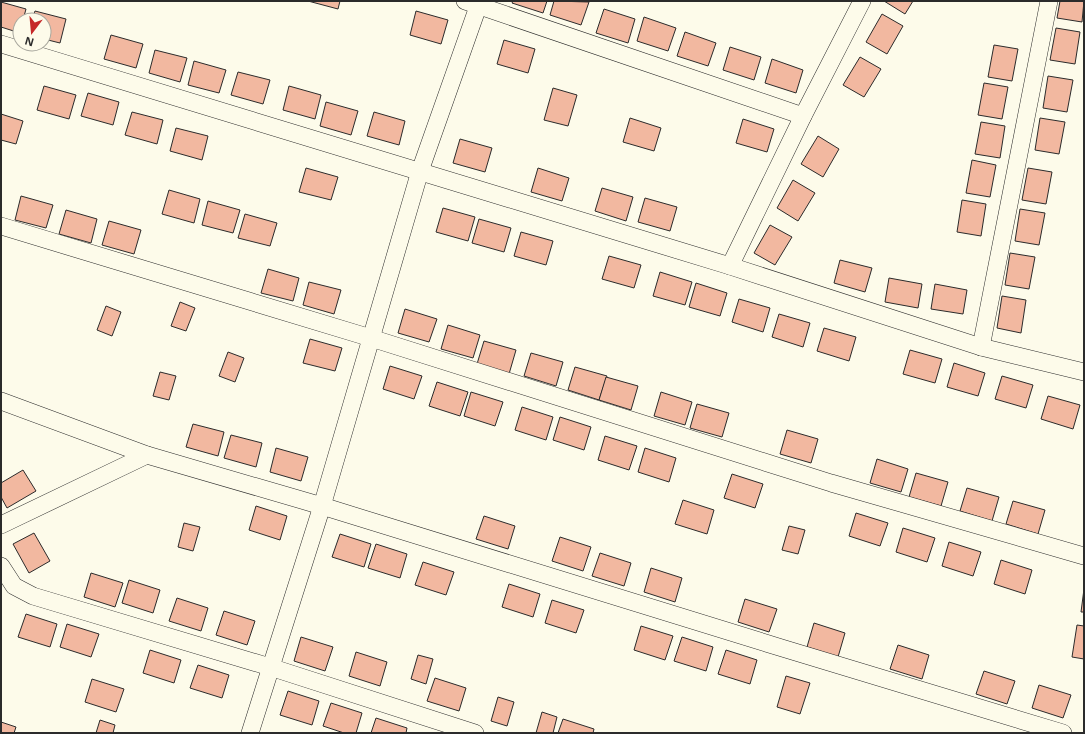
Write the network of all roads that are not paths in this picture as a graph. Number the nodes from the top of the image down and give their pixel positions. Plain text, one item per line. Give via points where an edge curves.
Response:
1 (862, 1) edge
2 (1049, 1) edge
3 (474, 2) edge
4 (1, 44) edge
5 (803, 116) junction
6 (420, 171) junction
7 (1, 226) edge
8 (730, 266) junction
9 (371, 338) junction
10 (980, 347) junction
11 (1084, 372) edge
12 (1, 401) edge
13 (147, 455) junction
14 (322, 506) junction
15 (1, 525) edge
16 (1084, 556) edge
17 (1, 566) edge
18 (270, 667) junction
19 (250, 733) edge
20 (475, 733) edge
21 (1063, 733) edge

1 - 5 street
2 - 10 street
3 - 5 street
3 - 6 street
4 - 6 street
5 - 8 street
6 - 8 street
6 - 9 street
7 - 9 street
8 - 10 street
9 - 14 street
9 - 16 street via 831,483
10 - 11 street
12 - 13 street
13 - 14 street
13 - 15 street
14 - 18 street
14 - 21 street
17 - 18 street via 14,586 32,596
18 - 19 street
18 - 20 street

